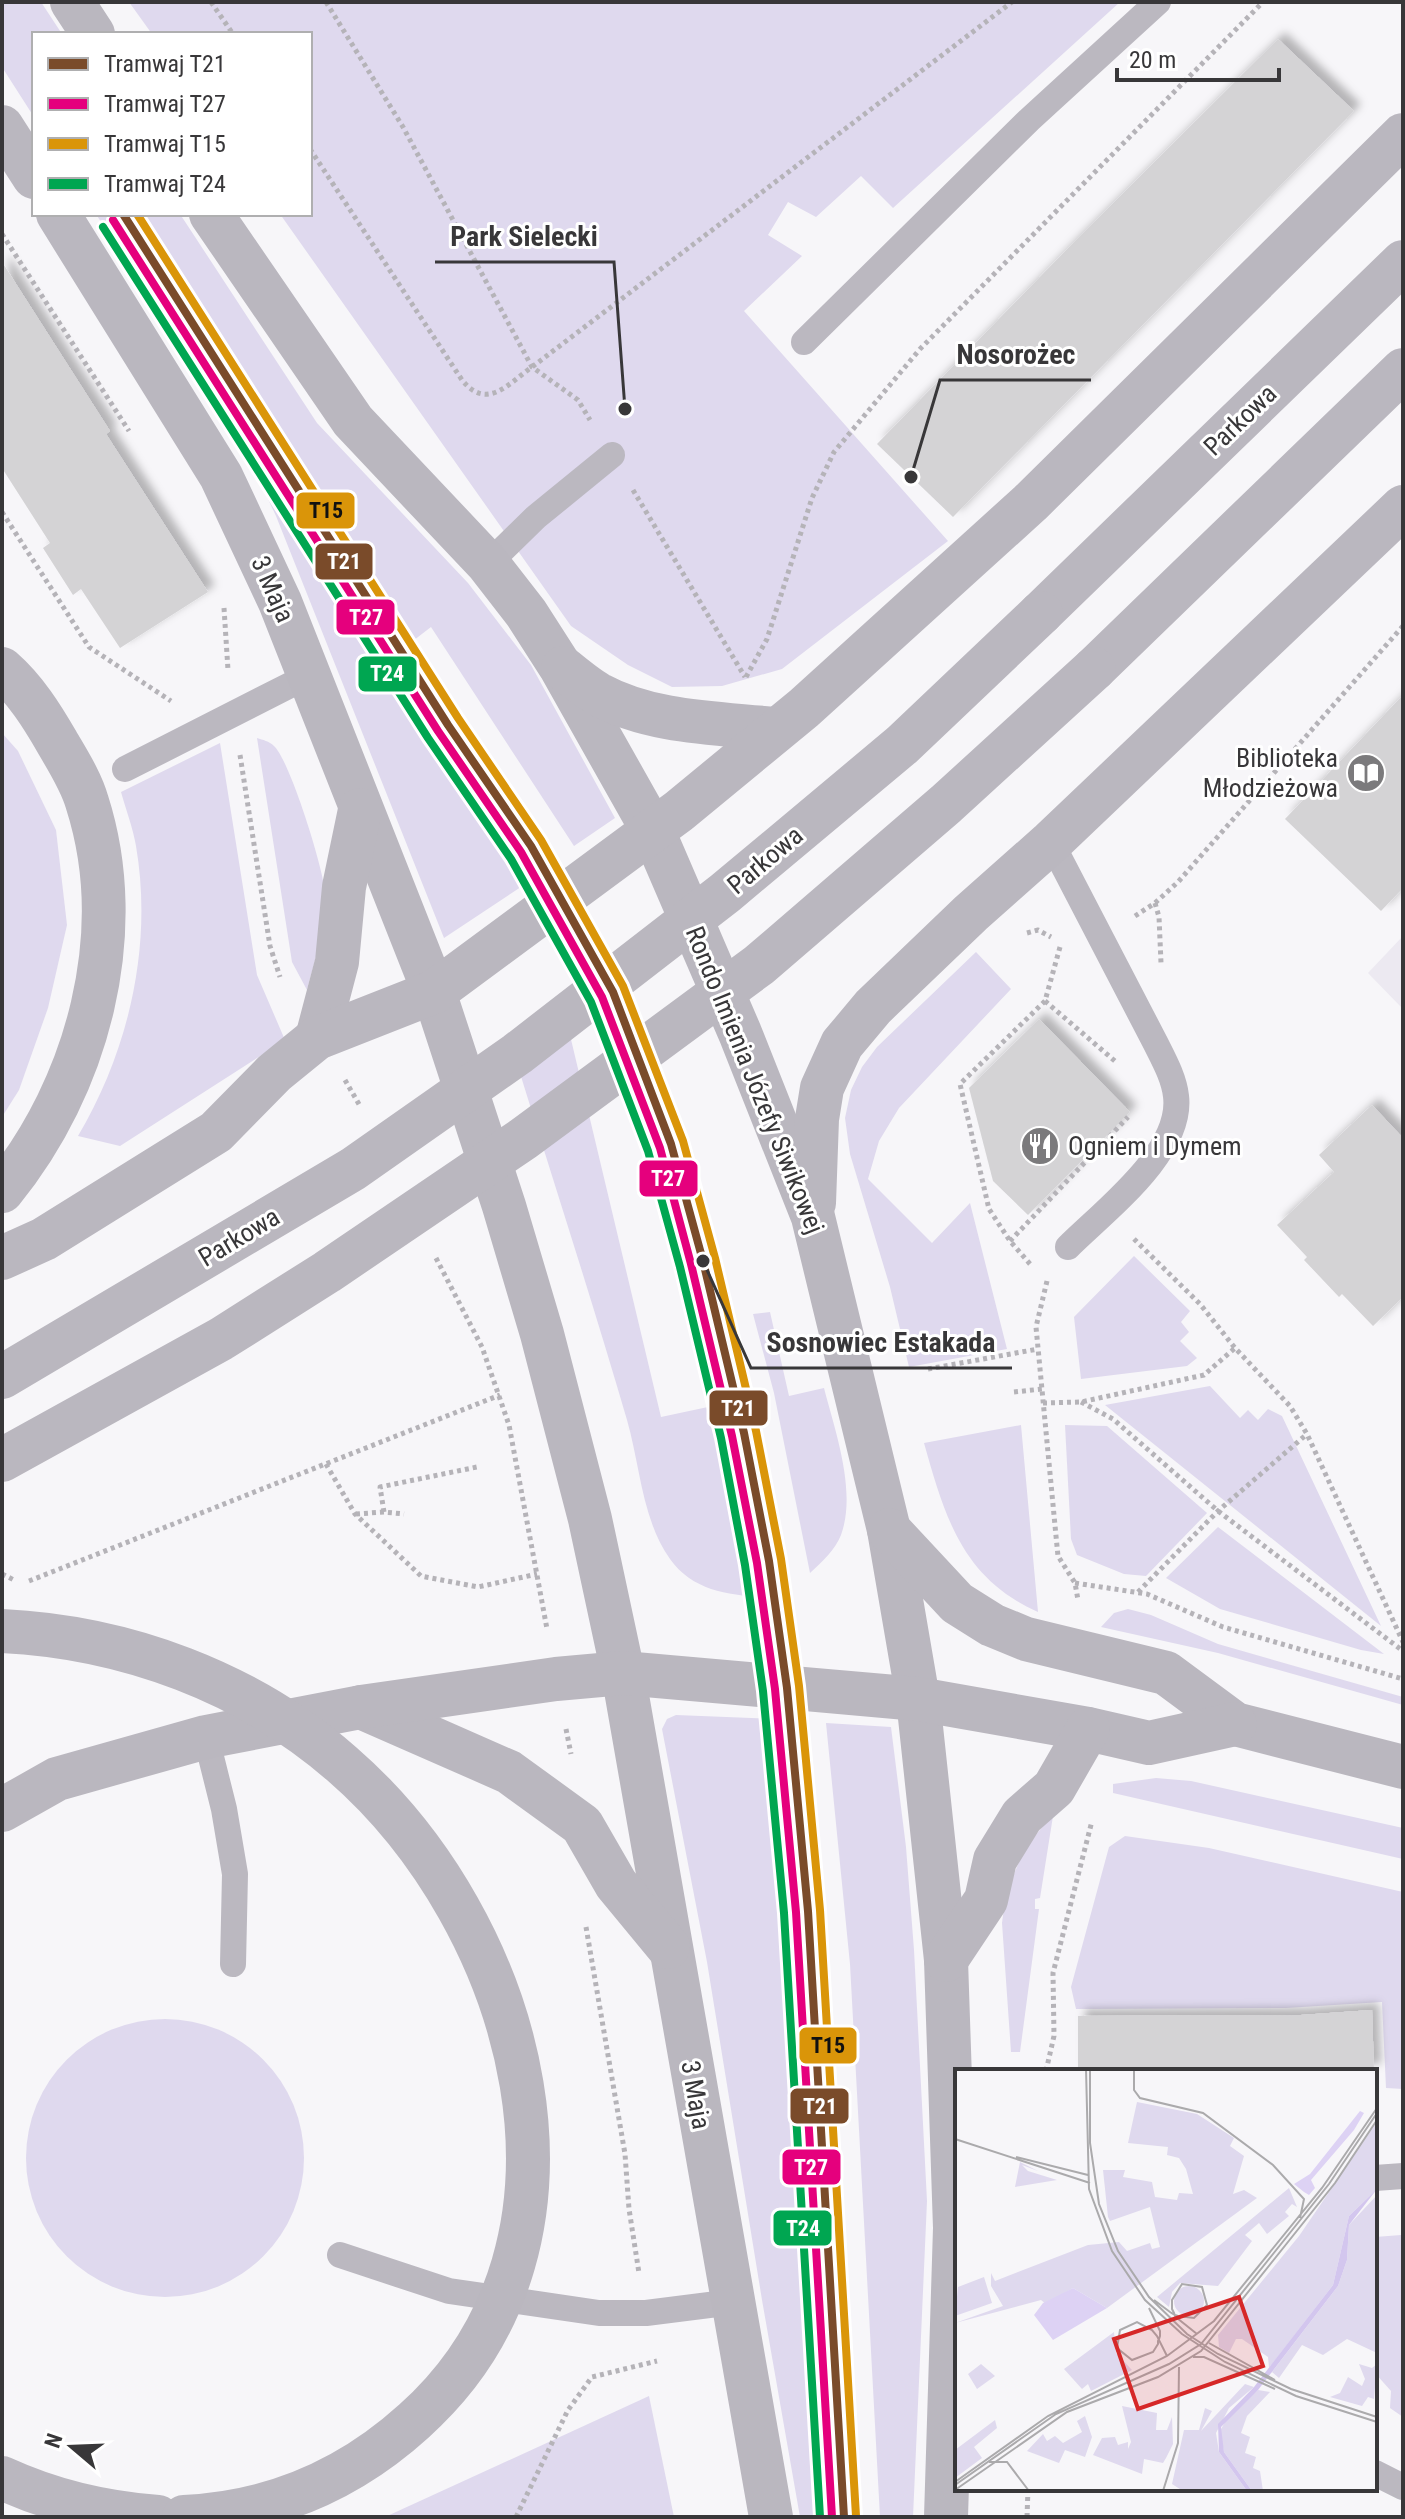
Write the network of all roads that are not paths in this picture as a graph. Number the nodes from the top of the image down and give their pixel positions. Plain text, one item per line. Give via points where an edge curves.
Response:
1 (72, 2) edge
2 (1158, 2) edge
3 (92, 32) edge
4 (2, 127) edge
5 (1403, 135) edge
6 (32, 174) edge
7 (59, 216) edge
8 (212, 216) edge
9 (1403, 262) edge
10 (804, 342) dead end
11 (1403, 370) edge
12 (612, 455) dead end
13 (1403, 507) edge
14 (488, 564) junction
15 (560, 666) junction
16 (2, 669) edge
17 (310, 675) junction
18 (775, 729) junction
19 (125, 769) dead end
20 (360, 810) junction
21 (653, 831) junction
22 (1051, 842) junction
23 (434, 992) junction
24 (317, 1038) junction
25 (2, 1191) edge
26 (813, 1217) junction
27 (1068, 1247) road end
28 (2, 1258) edge
29 (2, 1377) edge
30 (2, 1460) edge
31 (889, 1530) junction
32 (2, 1631) edge
33 (623, 1673) junction
34 (918, 1699) junction
35 (361, 1707) junction
36 (1235, 1724) junction
37 (1088, 1729) junction
38 (206, 1737) junction
39 (1403, 1767) edge
40 (2, 1810) edge
41 (670, 1950) junction
42 (946, 1960) junction
43 (233, 1964) dead end
44 (1403, 2176) edge
45 (1377, 2178) edge
46 (340, 2255) dead end
47 (733, 2302) junction
48 (1377, 2474) edge
49 (2, 2478) edge
50 (1403, 2487) edge
51 (142, 2516) edge
52 (184, 2517) edge
53 (771, 2517) edge
54 (946, 2517) edge

1 - 3 street
2 - 10 lane via 1029,120
4 - 6 street
5 - 18 street via 1030,503
7 - 17 street, 3 Maja via 221,476
8 - 14 street via 353,421
9 - 29 street, Parkowa, bridge via 902,745 737,884 517,1054 353,1169
11 - 30 street, bridge via 1094,669 759,965 523,1139 327,1272 221,1339
12 - 14 lane
13 - 22 street
14 - 15 street
15 - 18 street via 598,694 631,708 671,718
15 - 21 street
16 - 25 street via 41,715 87,799 104,899 103,954 78,1052 60,1099
17 - 19 lane
17 - 20 street, 3 Maja
18 - 21 street
20 - 23 street, 3 Maja
20 - 24 street via 344,887 337,962
21 - 23 street
21 - 26 street, Rondo Imienia Józefy Siwikowej
22 - 26 street via 873,1007 842,1044 822,1088
22 - 27 lane via 1156,1044 1177,1097 1174,1118 1152,1162
23 - 24 street
23 - 33 street via 542,1334
24 - 28 street via 216,1132 54,1233
26 - 31 street, Rondo Imienia Józefy Siwikowej
31 - 34 street, Rondo Imienia Józefy Siwikowej
31 - 36 street via 957,1603 992,1625 1026,1639 1166,1673
32 - 52 street, bridge via 89,1641 180,1667 265,1709 342,1764 407,1831 459,1905 497,1991 522,2081 528,2174 524,2217 499,2303 455,2379 387,2445 345,2473 260,2507
33 - 34 street
33 - 35 street
33 - 41 street, 3 Maja
34 - 37 street
34 - 42 street
35 - 38 street
35 - 41 street via 509,1772 582,1825 616,1884
36 - 37 street via 1149,1743
36 - 39 street
37 - 42 street via 1054,1788 1022,1816 995,1860 986,1900
38 - 40 street via 57,1779
38 - 43 lane via 235,1874
41 - 47 street, 3 Maja
42 - 54 street via 955,2228
44 - 45 lane
46 - 47 lane via 449,2291 599,2313
47 - 53 street, 3 Maja
48 - 50 lane
49 - 51 street via 78,2505

